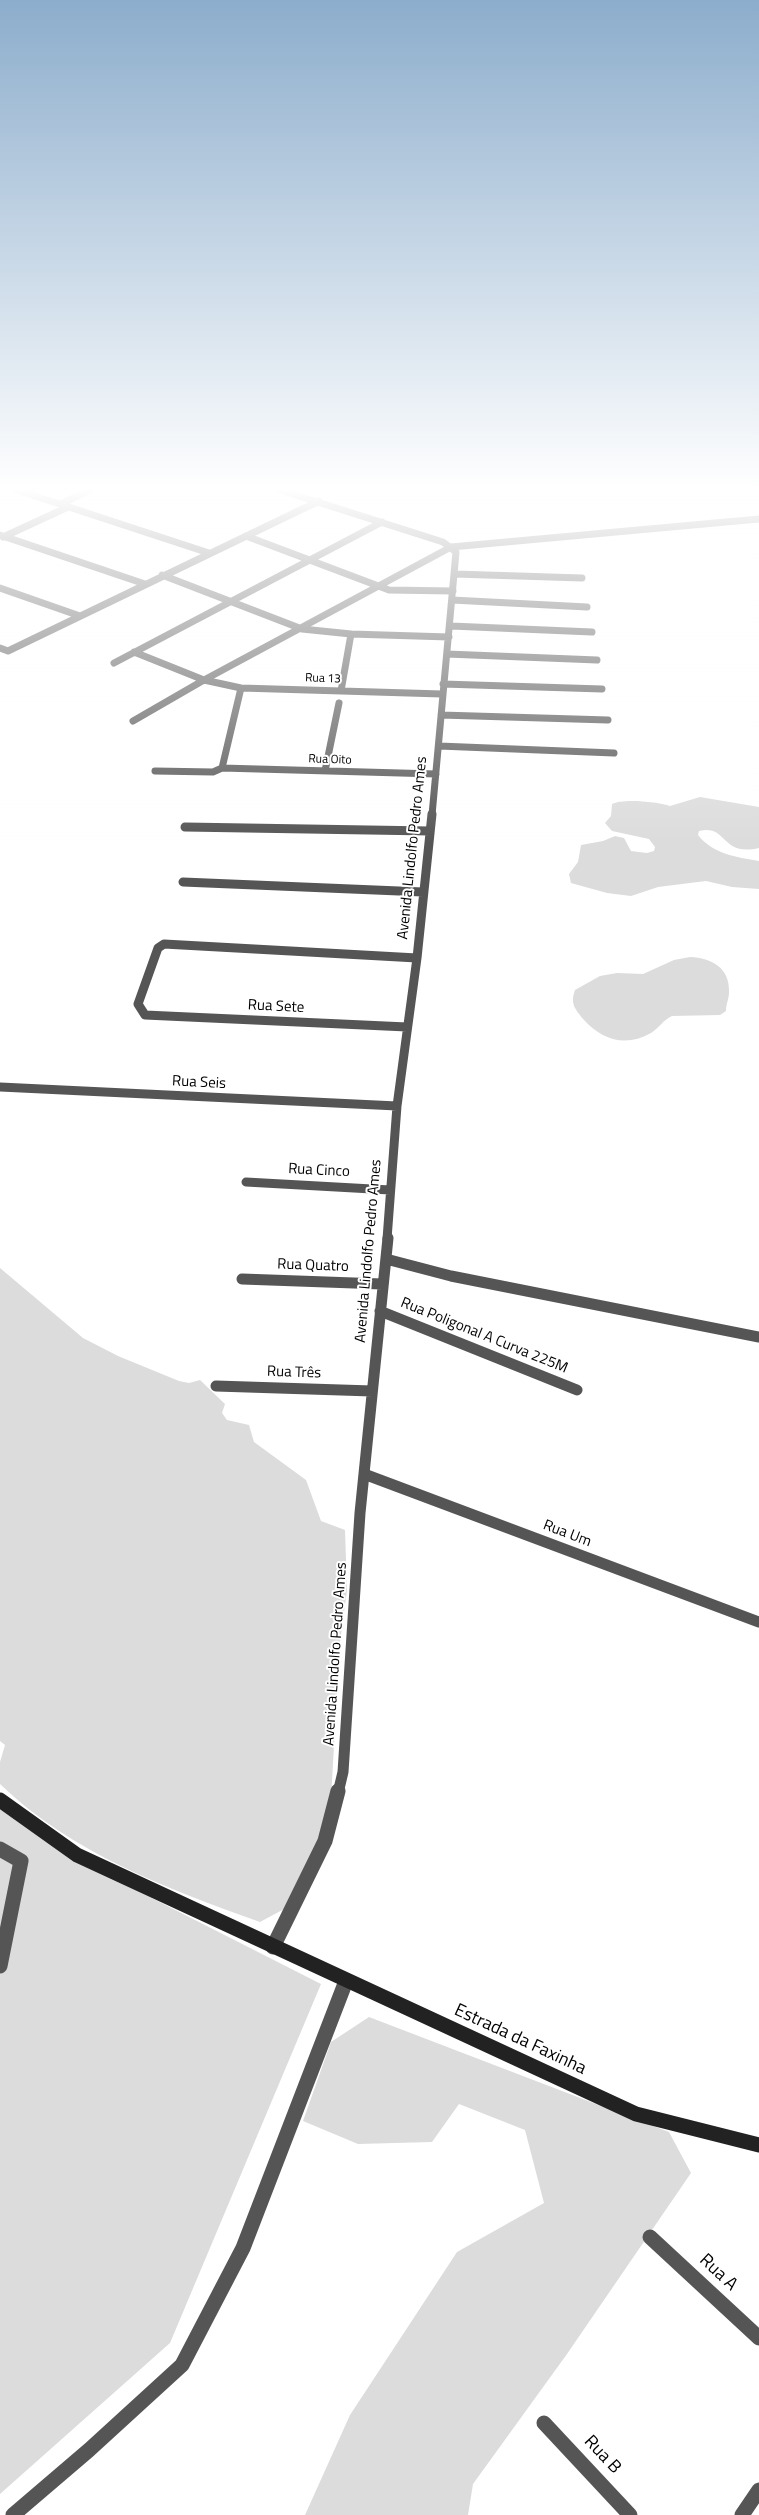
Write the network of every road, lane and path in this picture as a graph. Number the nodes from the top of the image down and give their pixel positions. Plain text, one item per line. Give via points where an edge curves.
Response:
1 (55, 607) edge
2 (98, 607) edge
3 (220, 607) edge
4 (244, 607) edge
5 (341, 607) edge
6 (452, 607) edge
7 (80, 616) junction
8 (451, 626) junction
9 (302, 629) junction
10 (592, 632) dead end
11 (351, 634) junction
12 (449, 637) junction
13 (0, 648) edge
14 (134, 652) junction
15 (447, 654) junction
16 (597, 660) dead end
17 (114, 662) dead end
18 (204, 680) junction
19 (241, 688) junction
20 (442, 689) junction
21 (602, 689) dead end
22 (341, 691) junction
23 (339, 703) dead end
24 (441, 715) junction
25 (608, 720) dead end
26 (133, 722) dead end
27 (439, 746) junction
28 (614, 753) dead end
29 (222, 768) junction
30 (155, 771) dead end
31 (325, 771) junction
32 (436, 774) junction
33 (185, 827) dead end
34 (430, 831) junction
35 (183, 882) dead end
36 (423, 892) junction
37 (417, 958) junction
38 (406, 1027) junction
39 (0, 1087) edge
40 (397, 1106) junction
41 (246, 1182) dead end
42 (390, 1190) junction
43 (386, 1259) junction
44 (242, 1278) dead end
45 (382, 1284) junction
46 (380, 1311) junction
47 (759, 1337) edge
48 (216, 1386) dead end
49 (372, 1390) junction
50 (578, 1390) dead end
51 (364, 1474) junction
52 (759, 1622) edge
53 (0, 1800) edge
54 (0, 1849) edge
55 (273, 1947) junction
56 (0, 1966) edge
57 (346, 1981) junction
58 (759, 2145) edge
59 (650, 2237) dead end
60 (759, 2338) edge
61 (544, 2423) dead end
62 (759, 2490) edge
63 (13, 2515) edge
64 (630, 2515) edge
65 (742, 2515) edge

1 - 7 street
2 - 7 street
3 - 14 street
4 - 9 street
5 - 9 street
6 - 8 street, Avenida Lindolfo Pedro Ames
7 - 13 street via 8,651
8 - 10 street
8 - 12 street, Avenida Lindolfo Pedro Ames
9 - 11 street
9 - 18 street
11 - 12 street
11 - 22 street
12 - 15 street, Avenida Lindolfo Pedro Ames
14 - 17 street
14 - 18 street, Rua 13
15 - 16 street
15 - 20 street, Avenida Lindolfo Pedro Ames
18 - 19 street, Rua 13
18 - 26 street
19 - 22 street, Rua 13
19 - 29 street
20 - 21 street, Rua 13
20 - 22 street, Rua 13
20 - 24 street, Avenida Lindolfo Pedro Ames
23 - 31 street
24 - 25 street
24 - 27 street, Avenida Lindolfo Pedro Ames
27 - 28 street
27 - 32 street, Avenida Lindolfo Pedro Ames
29 - 30 street, Rua Oito via 213,772
29 - 31 street, Rua Oito
31 - 32 street, Rua Oito
32 - 34 street, Avenida Lindolfo Pedro Ames
33 - 34 street
34 - 36 street, Avenida Lindolfo Pedro Ames
35 - 36 street
36 - 37 street, Avenida Lindolfo Pedro Ames
37 - 38 street, Avenida Lindolfo Pedro Ames
37 - 38 street, Rua Sete via 164,944 158,948 138,1004 145,1015
38 - 40 street, Avenida Lindolfo Pedro Ames
39 - 40 street, Rua Seis
40 - 42 street, Avenida Lindolfo Pedro Ames
41 - 42 street, Rua Cinco
42 - 43 street, Avenida Lindolfo Pedro Ames
43 - 45 street, Avenida Lindolfo Pedro Ames
43 - 47 street via 451,1276
44 - 45 street, Rua Quatro
45 - 46 street, Avenida Lindolfo Pedro Ames
46 - 49 street, Avenida Lindolfo Pedro Ames
46 - 50 street, Rua Poligonal A Curva 225M
48 - 49 street, Rua Três
49 - 51 street, Avenida Lindolfo Pedro Ames
51 - 52 street, Rua Um
51 - 55 street, Avenida Lindolfo Pedro Ames via 343,1772 325,1841
53 - 55 street, Estrada da Faxinha via 77,1855
54 - 56 street via 21,1861
55 - 57 street, Estrada da Faxinha
57 - 58 street, Estrada da Faxinha via 636,2114
57 - 63 street via 243,2248 182,2365
59 - 60 street, Rua A
61 - 64 street, Rua B
62 - 65 street

